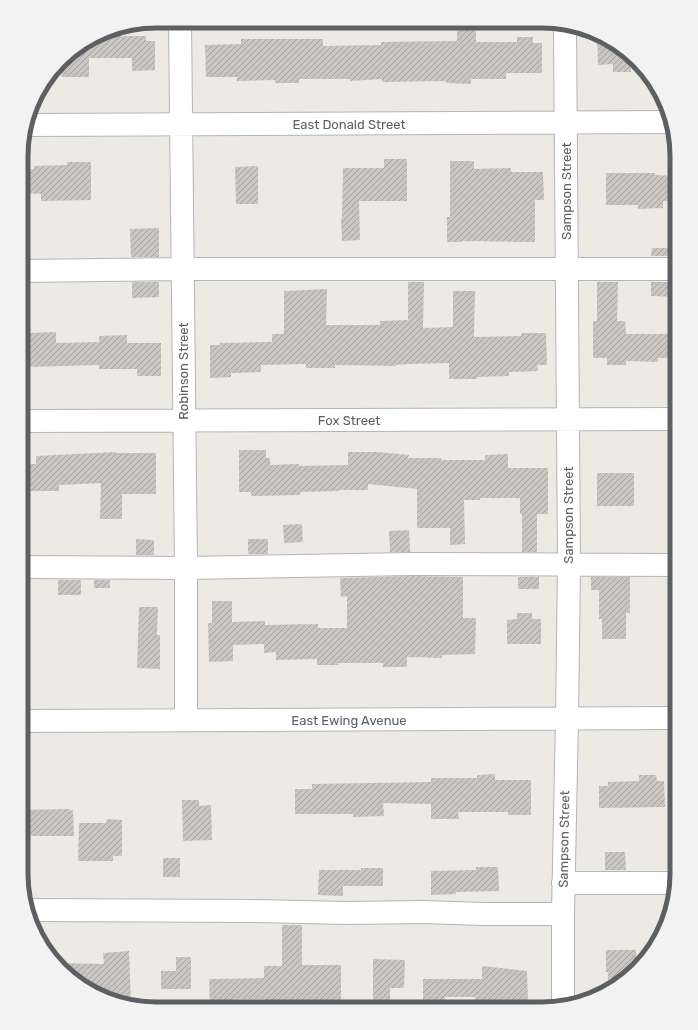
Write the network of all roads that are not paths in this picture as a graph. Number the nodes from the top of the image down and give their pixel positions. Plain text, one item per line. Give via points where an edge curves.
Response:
1 (180, 28) edge
2 (565, 30) edge
3 (665, 122) edge
4 (565, 123) junction
5 (181, 124) junction
6 (32, 125) edge
7 (182, 269) junction
8 (670, 269) edge
9 (566, 270) junction
10 (28, 272) edge
11 (670, 419) edge
12 (184, 420) junction
13 (568, 420) junction
14 (28, 421) edge
15 (569, 564) junction
16 (670, 565) edge
17 (28, 567) edge
18 (186, 568) junction
19 (670, 718) edge
20 (567, 719) junction
21 (186, 720) junction
22 (28, 721) edge
23 (563, 883) junction
24 (670, 883) edge
25 (33, 910) edge
26 (563, 914) junction
27 (564, 1000) edge

1 - 5 street, Robinson Street
2 - 4 street, Sampson Street
3 - 4 street, East Donald Street
4 - 5 street, East Donald Street
4 - 9 street, Sampson Street
5 - 6 street, East Donald Street
5 - 7 street, Robinson Street
7 - 9 street
7 - 10 street
7 - 12 street, Robinson Street
8 - 9 street
9 - 13 street, Sampson Street
11 - 13 street, Fox Street
12 - 13 street, Fox Street
12 - 14 street, Fox Street
12 - 18 street, Robinson Street
13 - 15 street, Sampson Street
15 - 16 street
15 - 18 street
15 - 20 street, Sampson Street
17 - 18 street
18 - 21 street, Robinson Street
19 - 20 street, East Ewing Avenue
20 - 21 street, East Ewing Avenue
20 - 23 street, Sampson Street
21 - 22 street, East Ewing Avenue
23 - 24 street
23 - 26 street, Sampson Street
25 - 26 street
26 - 27 street, Sampson Street

